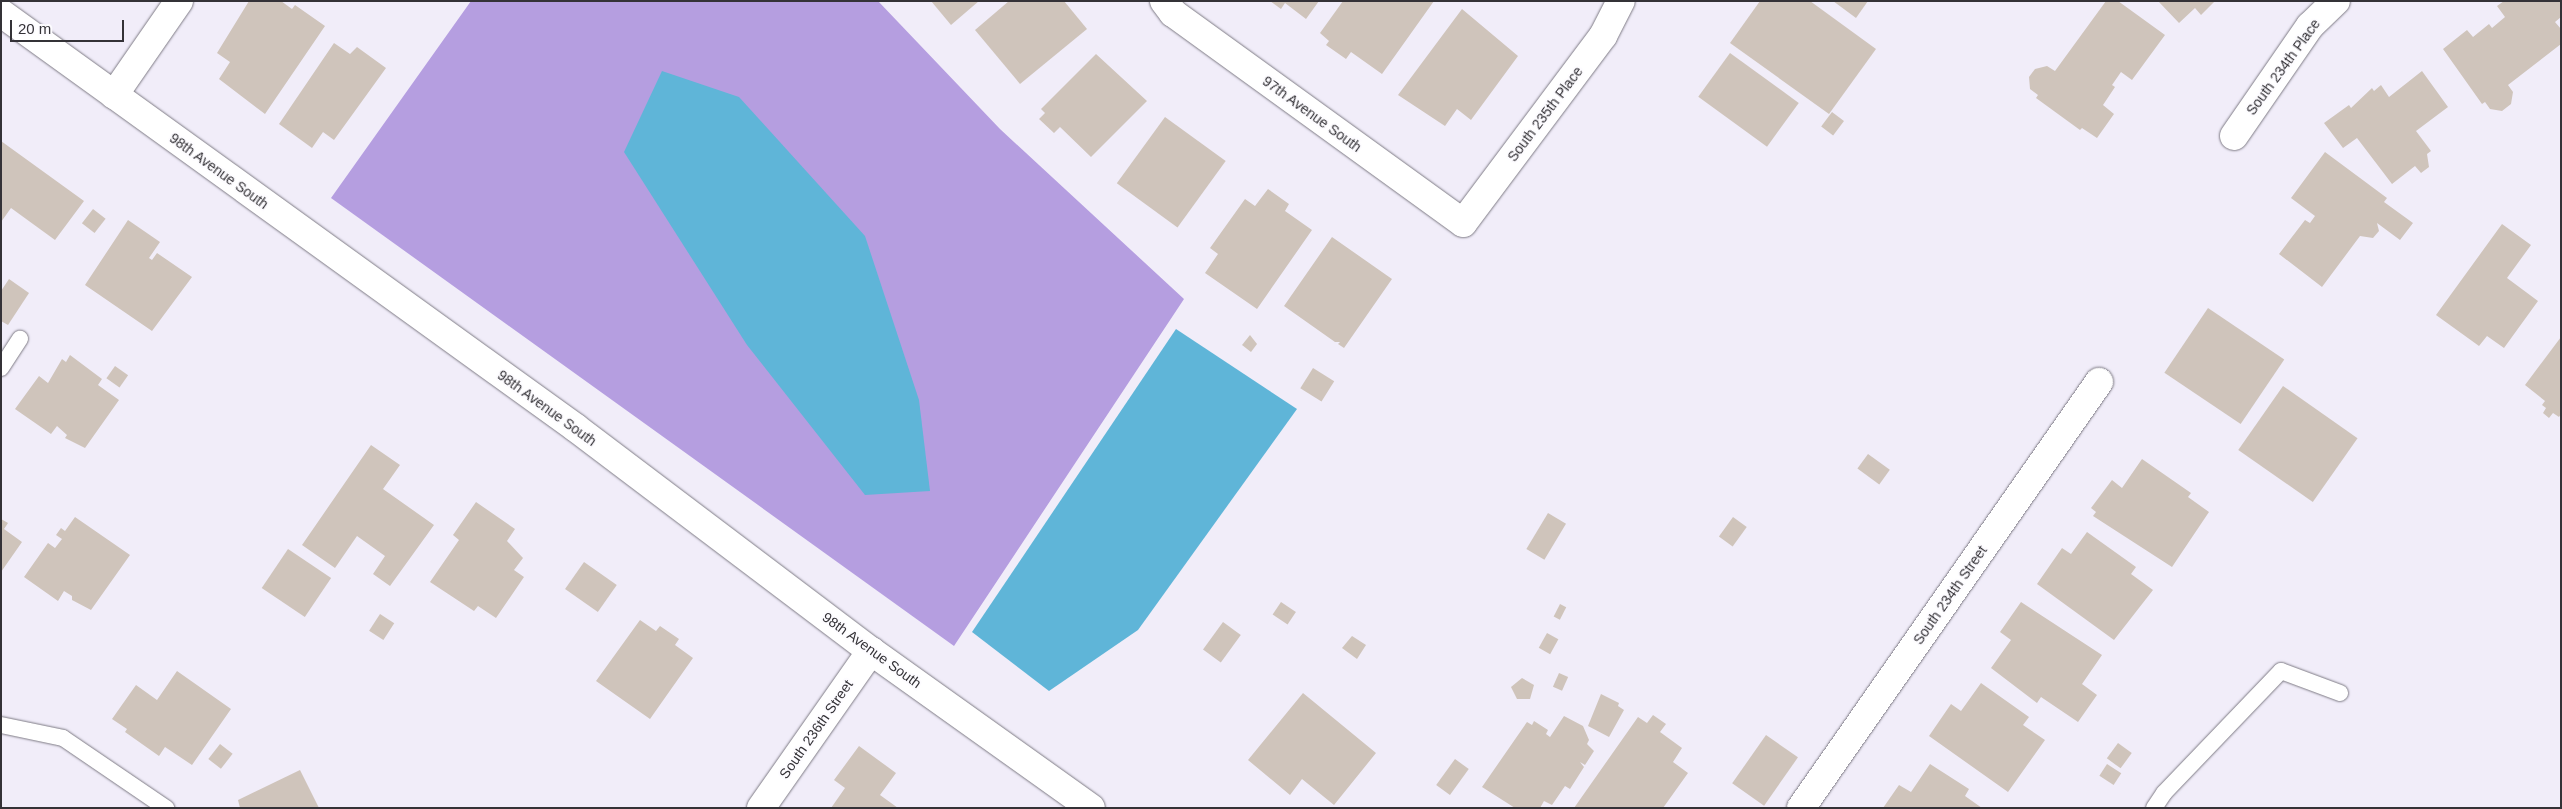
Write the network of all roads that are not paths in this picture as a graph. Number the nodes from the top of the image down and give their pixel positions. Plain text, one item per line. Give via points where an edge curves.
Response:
1 (179, 1) edge
2 (1164, 1) edge
3 (1621, 1) edge
4 (2336, 1) edge
5 (1, 13) edge
6 (114, 95) junction
7 (2234, 136) dead end
8 (1463, 223) joint
9 (20, 339) dead end
10 (1, 368) edge
11 (2099, 382) dead end
12 (871, 651) junction
13 (2340, 693) dead end
14 (1, 725) edge
15 (166, 808) edge
16 (761, 808) edge
17 (1091, 808) edge
18 (1801, 808) edge
19 (2154, 808) edge

1 - 6 street
2 - 8 street, 97th Avenue South via 1173,13
3 - 8 street, South 235th Place via 1603,36
4 - 7 street, South 234th Place via 2310,26
5 - 6 street, 98th Avenue South
6 - 12 street, 98th Avenue South via 576,428
9 - 10 lane
11 - 18 street, South 234th Street
12 - 16 street, South 236th Street
12 - 17 street, 98th Avenue South
13 - 19 lane via 2281,671 2164,793
14 - 15 lane via 62,738

